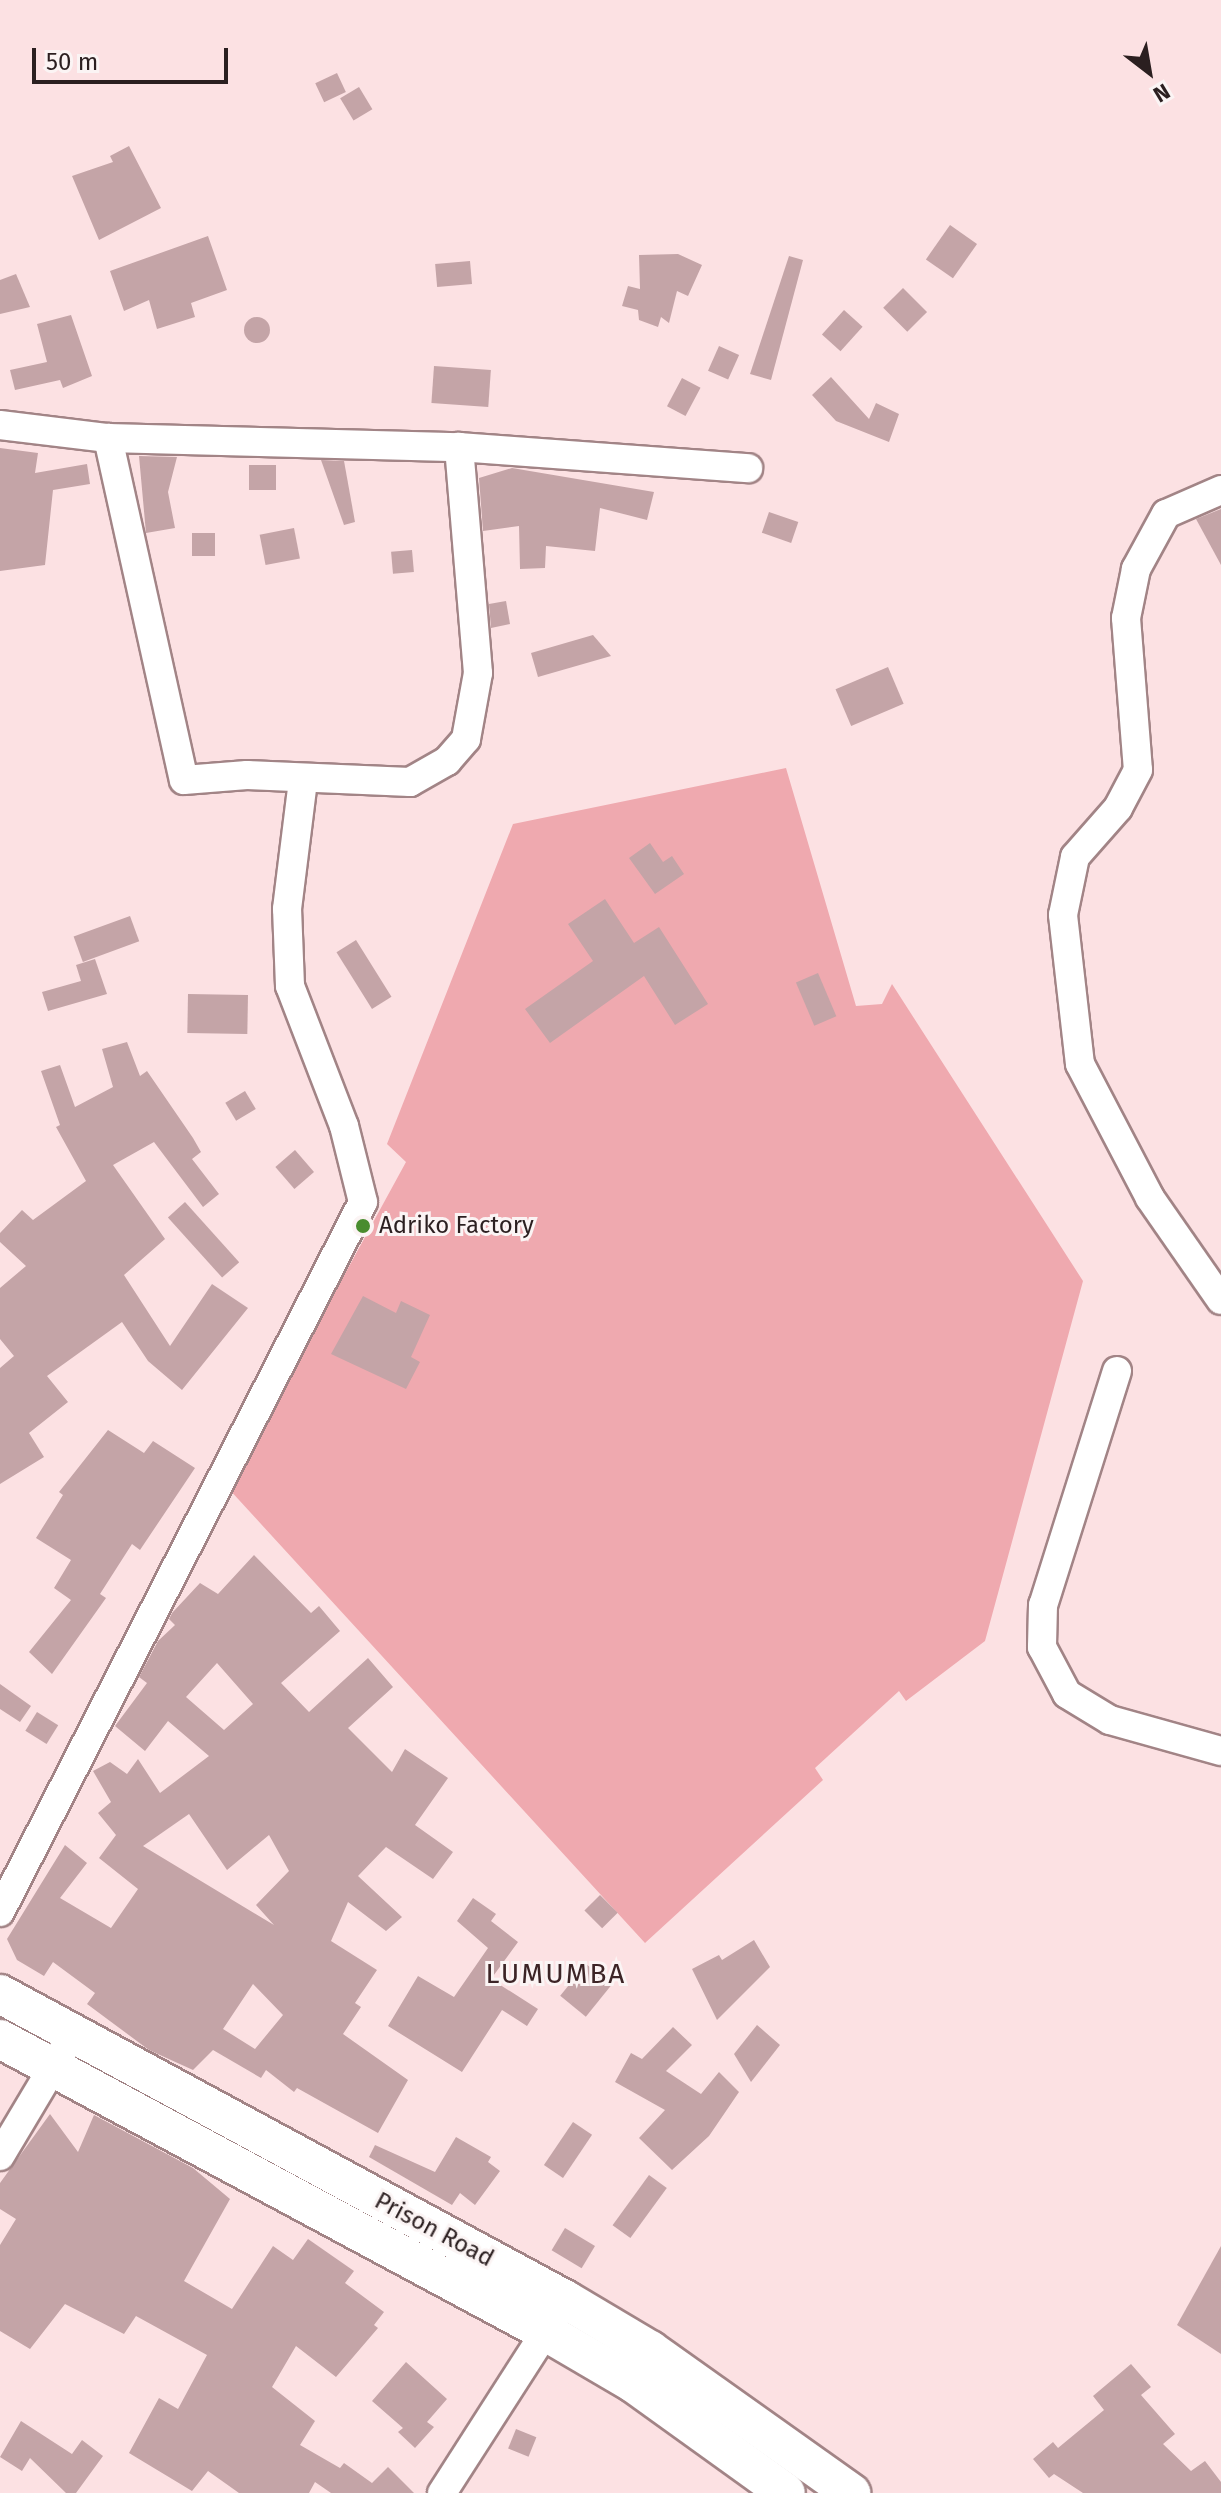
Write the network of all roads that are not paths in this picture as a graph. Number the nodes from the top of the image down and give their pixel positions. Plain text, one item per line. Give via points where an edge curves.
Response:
1 (0, 425) edge
2 (108, 438) junction
3 (459, 447) junction
4 (748, 468) dead end
5 (1221, 490) edge
6 (303, 781) junction
7 (1221, 1300) edge
8 (1117, 1371) dead end
9 (1221, 1751) edge
10 (0, 1912) edge
11 (0, 1994) edge
12 (71, 2037) junction
13 (0, 2039) edge
14 (51, 2070) junction
15 (0, 2156) edge
16 (566, 2300) junction
17 (546, 2332) junction
18 (442, 2493) edge
19 (786, 2493) edge
20 (851, 2493) edge

1 - 2 street
2 - 3 street
2 - 6 street via 184,780 247,775
3 - 4 street
3 - 6 street via 478,673 466,739 447,761 410,782
5 - 7 street via 1166,514 1136,569 1126,618 1138,770 1118,808 1075,857 1063,915 1080,1064 1150,1198
6 - 10 street via 287,909 290,986 348,1138 363,1202
8 - 9 street via 1043,1605 1042,1647 1067,1694 1110,1720
11 - 12 street, Prison Road
12 - 14 street
12 - 16 street, Prison Road
13 - 14 street, Prison Road
14 - 15 street
14 - 17 street, Prison Road
16 - 17 street
16 - 20 street, Prison Road via 650,2350
17 - 18 street
17 - 19 street, Prison Road via 633,2383

